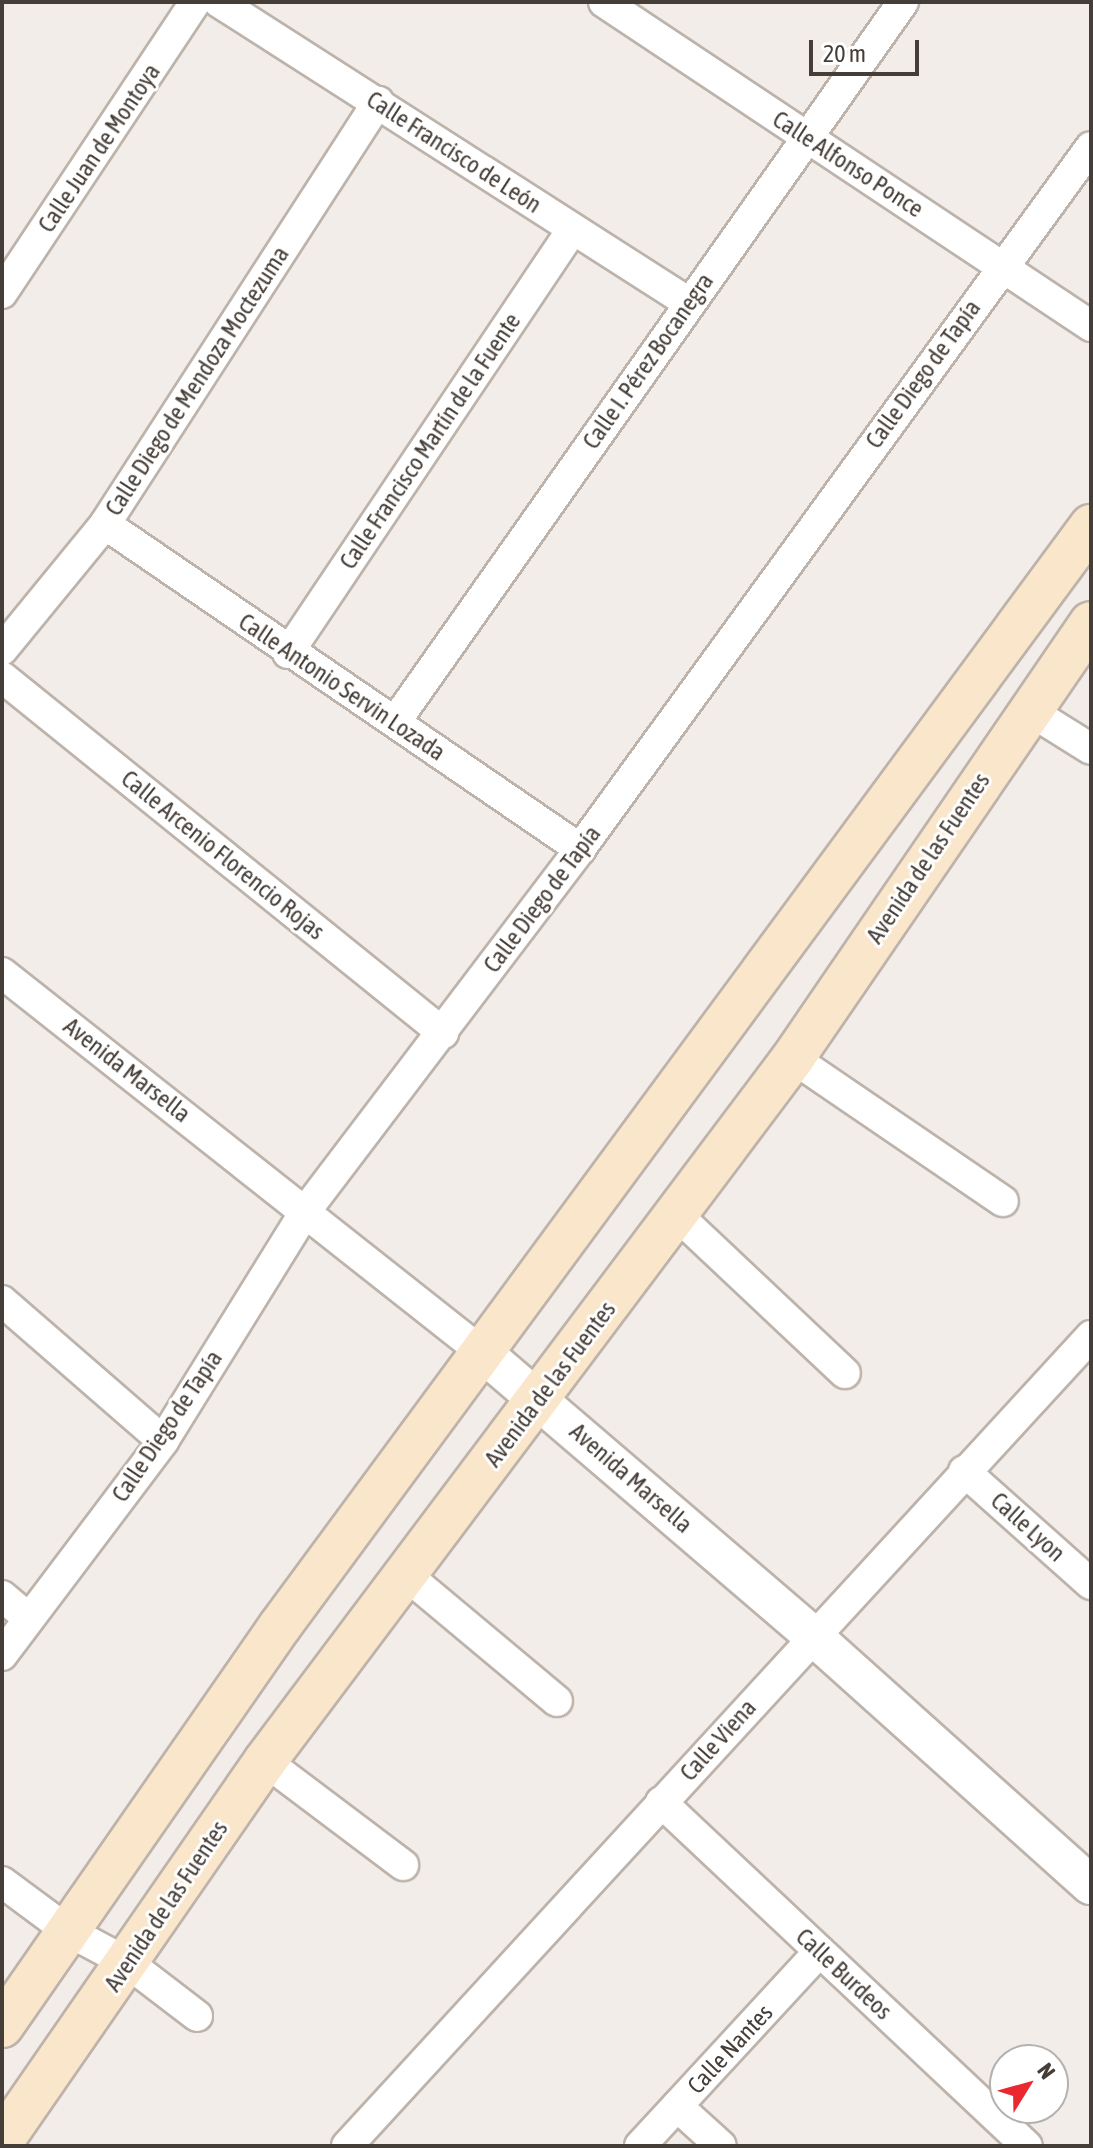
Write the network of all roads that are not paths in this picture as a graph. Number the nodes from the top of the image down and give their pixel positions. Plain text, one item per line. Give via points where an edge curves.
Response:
1 (195, 2) edge
2 (219, 2) edge
3 (604, 2) edge
4 (903, 2) edge
5 (378, 102) junction
6 (807, 140) junction
7 (1091, 147) edge
8 (572, 230) junction
9 (1003, 263) junction
10 (2, 293) edge
11 (689, 303) junction
12 (1091, 326) edge
13 (105, 524) junction
14 (1091, 526) edge
15 (1091, 623) edge
16 (2, 650) edge
17 (288, 653) junction
18 (2, 677) edge
19 (1027, 709) junction
20 (395, 722) junction
21 (1091, 749) edge
22 (580, 849) junction
23 (2, 973) edge
24 (443, 1033) junction
25 (793, 1058) junction
26 (1003, 1201) dead end
27 (307, 1209) junction
28 (676, 1214) junction
29 (2, 1301) edge
30 (1091, 1336) edge
31 (483, 1353) junction
32 (845, 1373) dead end
33 (541, 1399) junction
34 (163, 1441) junction
35 (964, 1471) junction
36 (405, 1574) junction
37 (1091, 1584) edge
38 (2, 1596) edge
39 (27, 1617) junction
40 (813, 1636) junction
41 (2, 1655) edge
42 (557, 1701) dead end
43 (265, 1761) junction
44 (661, 1802) junction
45 (403, 1865) dead end
46 (2, 1882) edge
47 (1091, 1885) edge
48 (68, 1931) junction
49 (820, 1951) junction
50 (128, 1963) junction
51 (197, 2016) dead end
52 (2, 2026) edge
53 (677, 2106) junction
54 (2, 2141) edge
55 (347, 2146) edge
56 (640, 2146) edge
57 (721, 2146) edge
58 (1027, 2146) edge

1 - 10 street, Calle Juan de Montoya
2 - 5 street, Calle Francisco de León
3 - 6 street, Calle Alfonso Ponce
4 - 6 street, Calle I. Pérez Bocanegra
5 - 8 street, Calle Francisco de León
5 - 13 street, Calle Diego de Mendoza Moctezuma
6 - 9 street, Calle Alfonso Ponce
6 - 11 street, Calle I. Pérez Bocanegra
7 - 9 street, Calle Diego de Tapía
8 - 11 street, Calle Francisco de León
8 - 17 street, Calle Francisco Martín de la Fuente
9 - 12 street, Calle Alfonso Ponce
9 - 22 street, Calle Diego de Tapía
11 - 20 street, Calle I. Pérez Bocanegra
13 - 16 street, Calle Diego de Mendoza Moctezuma
13 - 17 street, Calle Antonio Servin Lozada
14 - 31 main road
15 - 19 main road, Avenida de las Fuentes
17 - 20 street, Calle Antonio Servin Lozada
18 - 24 street, Calle Arcenio Florencio Rojas
19 - 21 street
19 - 25 main road, Avenida de las Fuentes
20 - 22 street, Calle Antonio Servin Lozada
22 - 24 street, Calle Diego de Tapía
23 - 27 street, Avenida Marsella
24 - 27 street, Calle Diego de Tapía
25 - 26 street
25 - 28 main road, Avenida de las Fuentes
27 - 31 street, Avenida Marsella
27 - 34 street, Calle Diego de Tapía
28 - 32 street
28 - 33 main road, Avenida de las Fuentes
29 - 34 street
30 - 35 street, Calle Viena
31 - 33 street, Avenida Marsella
31 - 48 main road via 280,1626
33 - 36 main road, Avenida de las Fuentes
33 - 40 street, Avenida Marsella
34 - 39 street, Calle Diego de Tapía
35 - 37 street, Calle Lyon
35 - 40 street, Calle Viena
36 - 42 street
36 - 43 main road, Avenida de las Fuentes
38 - 39 street
39 - 41 street, Calle Diego de Tapía
40 - 44 street, Calle Viena
40 - 47 street, Avenida Marsella
43 - 45 street
43 - 50 main road, Avenida de las Fuentes
44 - 49 street, Calle Burdeos
44 - 55 street, Calle Viena
46 - 48 street
48 - 50 street
48 - 52 main road
49 - 53 street, Calle Nantes
49 - 58 street, Calle Burdeos
50 - 51 street
50 - 54 main road, Avenida de las Fuentes
53 - 56 street, Calle Nantes
53 - 57 street

